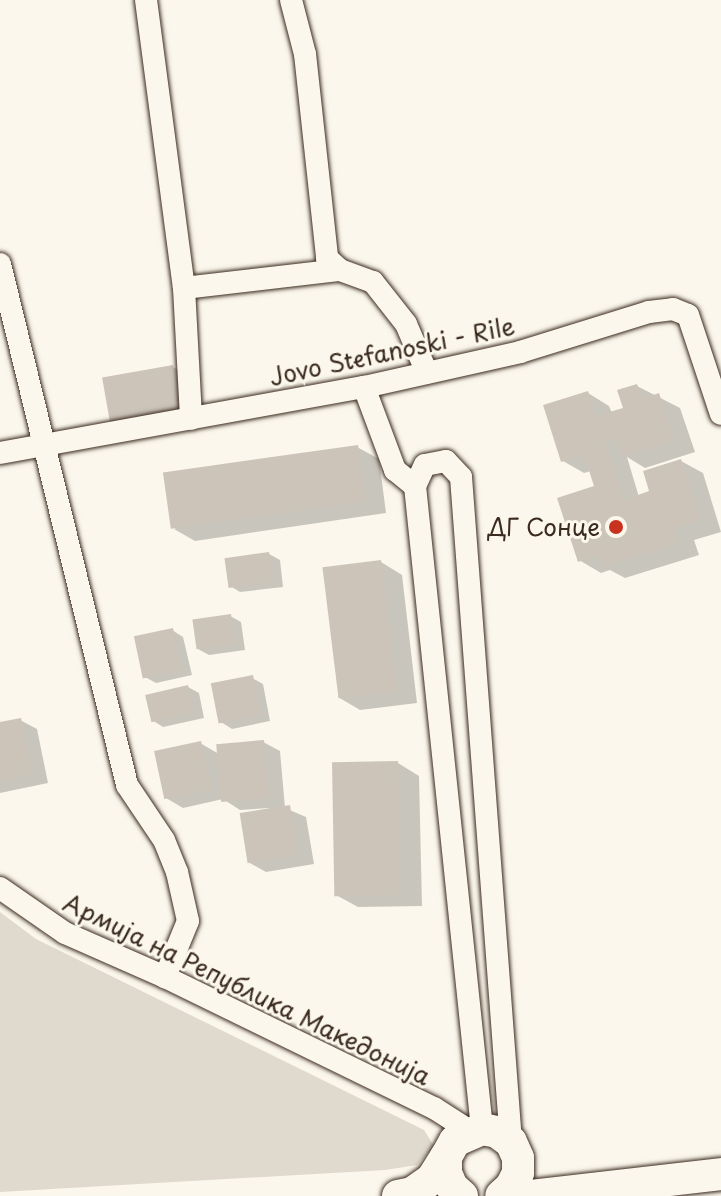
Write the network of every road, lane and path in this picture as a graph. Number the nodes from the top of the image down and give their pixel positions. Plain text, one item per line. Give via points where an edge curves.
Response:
1 (146, 0) edge
2 (291, 0) edge
3 (0, 264) edge
4 (340, 270) junction
5 (184, 288) junction
6 (427, 373) junction
7 (364, 387) junction
8 (721, 414) edge
9 (191, 419) junction
10 (41, 445) junction
11 (0, 453) edge
12 (415, 486) junction
13 (0, 888) edge
14 (165, 977) junction
15 (434, 1108) junction
16 (476, 1130) junction
17 (514, 1150) junction
18 (446, 1157) junction
19 (721, 1174) edge
20 (604, 1187) junction
21 (398, 1196) edge
22 (462, 1196) edge
23 (501, 1196) edge
24 (531, 1196) edge

1 - 5 street
2 - 4 street via 305,54 327,258
3 - 10 street
4 - 5 street
4 - 6 street via 373,282 406,324
5 - 9 street
6 - 7 street, Jovo Stefanoski - Rile
6 - 8 street, Jovo Stefanoski - Rile via 673,309 688,315
7 - 9 street, Jovo Stefanoski - Rile
7 - 12 street via 395,470
9 - 10 street, Jovo Stefanoski - Rile
10 - 11 street, Jovo Stefanoski - Rile
10 - 14 street via 127,785 164,840 177,872 188,921
12 - 16 street
12 - 17 street via 425,465 446,461 461,477
13 - 14 street, Армија на Република Македонија via 65,933
14 - 15 street, Армија на Република Македонија
15 - 16 street, Армија на Република Македонија
15 - 18 street, Армија на Република Македонија
16 - 17 main road via 497,1132
16 - 18 main road via 455,1141
17 - 20 main road via 546,1175
17 - 23 main road via 518,1173
18 - 21 main road via 432,1179
18 - 22 main road via 446,1173
19 - 20 main road
20 - 24 main road

